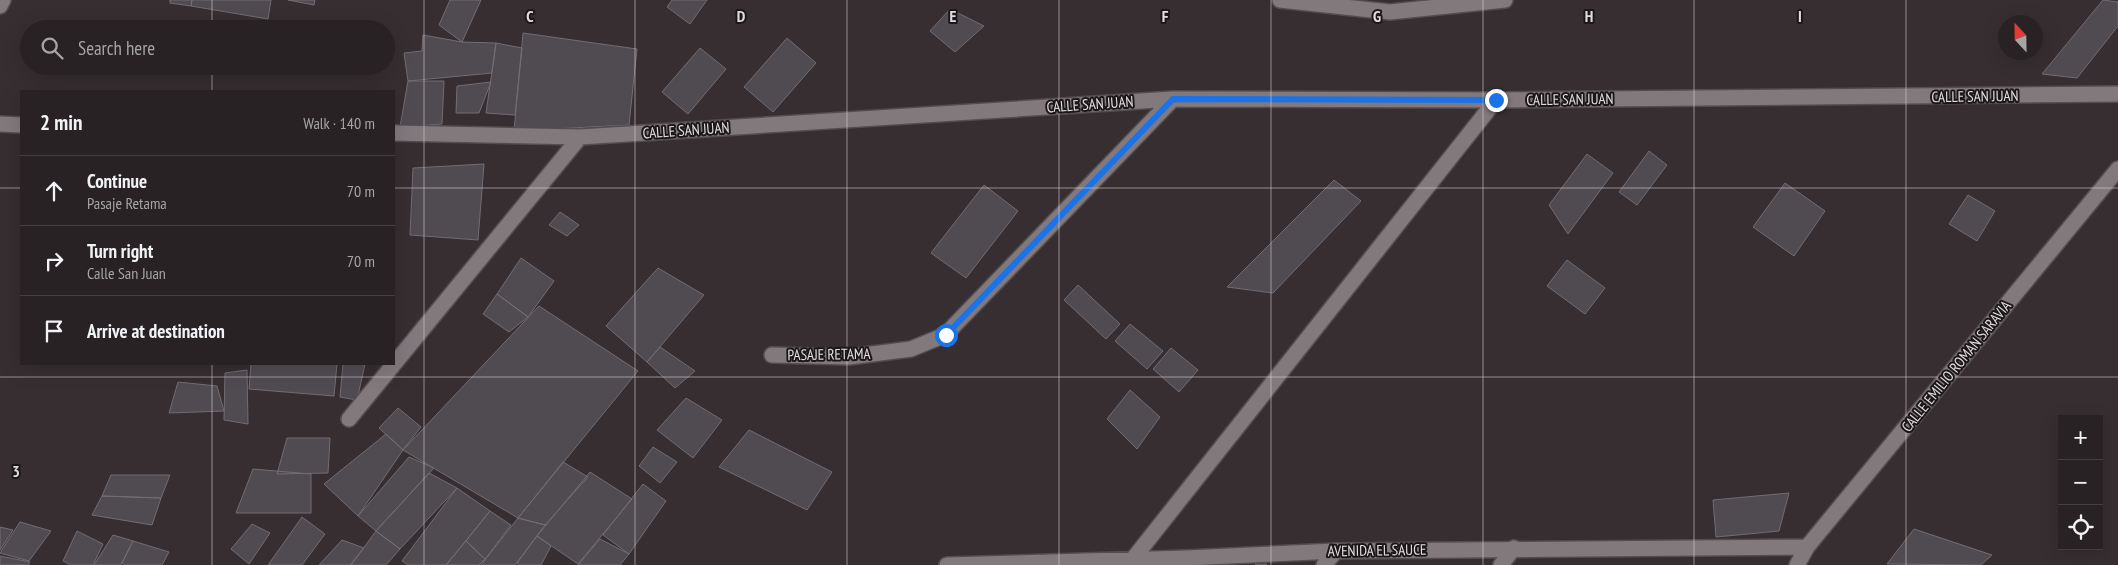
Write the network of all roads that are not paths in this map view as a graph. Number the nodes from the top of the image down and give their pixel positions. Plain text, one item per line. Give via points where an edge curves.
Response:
1 (3, 0) edge
2 (1280, 0) edge
3 (1505, 0) edge
4 (0, 6) edge
5 (2118, 94) edge
6 (1173, 99) junction
7 (1496, 100) junction
8 (0, 124) edge
9 (20, 125) edge
10 (395, 133) edge
11 (580, 137) junction
12 (2118, 169) edge
13 (772, 355) dead end
14 (395, 362) edge
15 (393, 365) edge
16 (349, 418) dead end
17 (1807, 547) junction
18 (1514, 548) junction
19 (1336, 550) junction
20 (1133, 559) junction
21 (1184, 561) edge
22 (947, 565) edge
23 (1324, 565) edge
24 (1501, 565) edge
25 (1797, 565) edge

1 - 4 street
2 - 3 street via 1390,12
5 - 7 street, CALLE SAN JUAN
6 - 7 street, CALLE SAN JUAN
6 - 11 street, CALLE SAN JUAN
6 - 13 street, PASAJE RETAMA via 946,335 912,349 858,356
7 - 20 street
8 - 9 street
10 - 11 street, CALLE SAN JUAN
11 - 14 street
12 - 17 street, CALLE EMILIO ROMAN SARAVIA
15 - 16 street
17 - 18 street, AVENIDA EL SAUCE
17 - 25 street, CALLE EMILIO ROMAN SARAVIA
18 - 19 street, AVENIDA EL SAUCE
18 - 24 street
19 - 21 street, AVENIDA EL SAUCE
19 - 23 street
20 - 21 street, AVENIDA EL SAUCE
20 - 22 street, AVENIDA EL SAUCE

